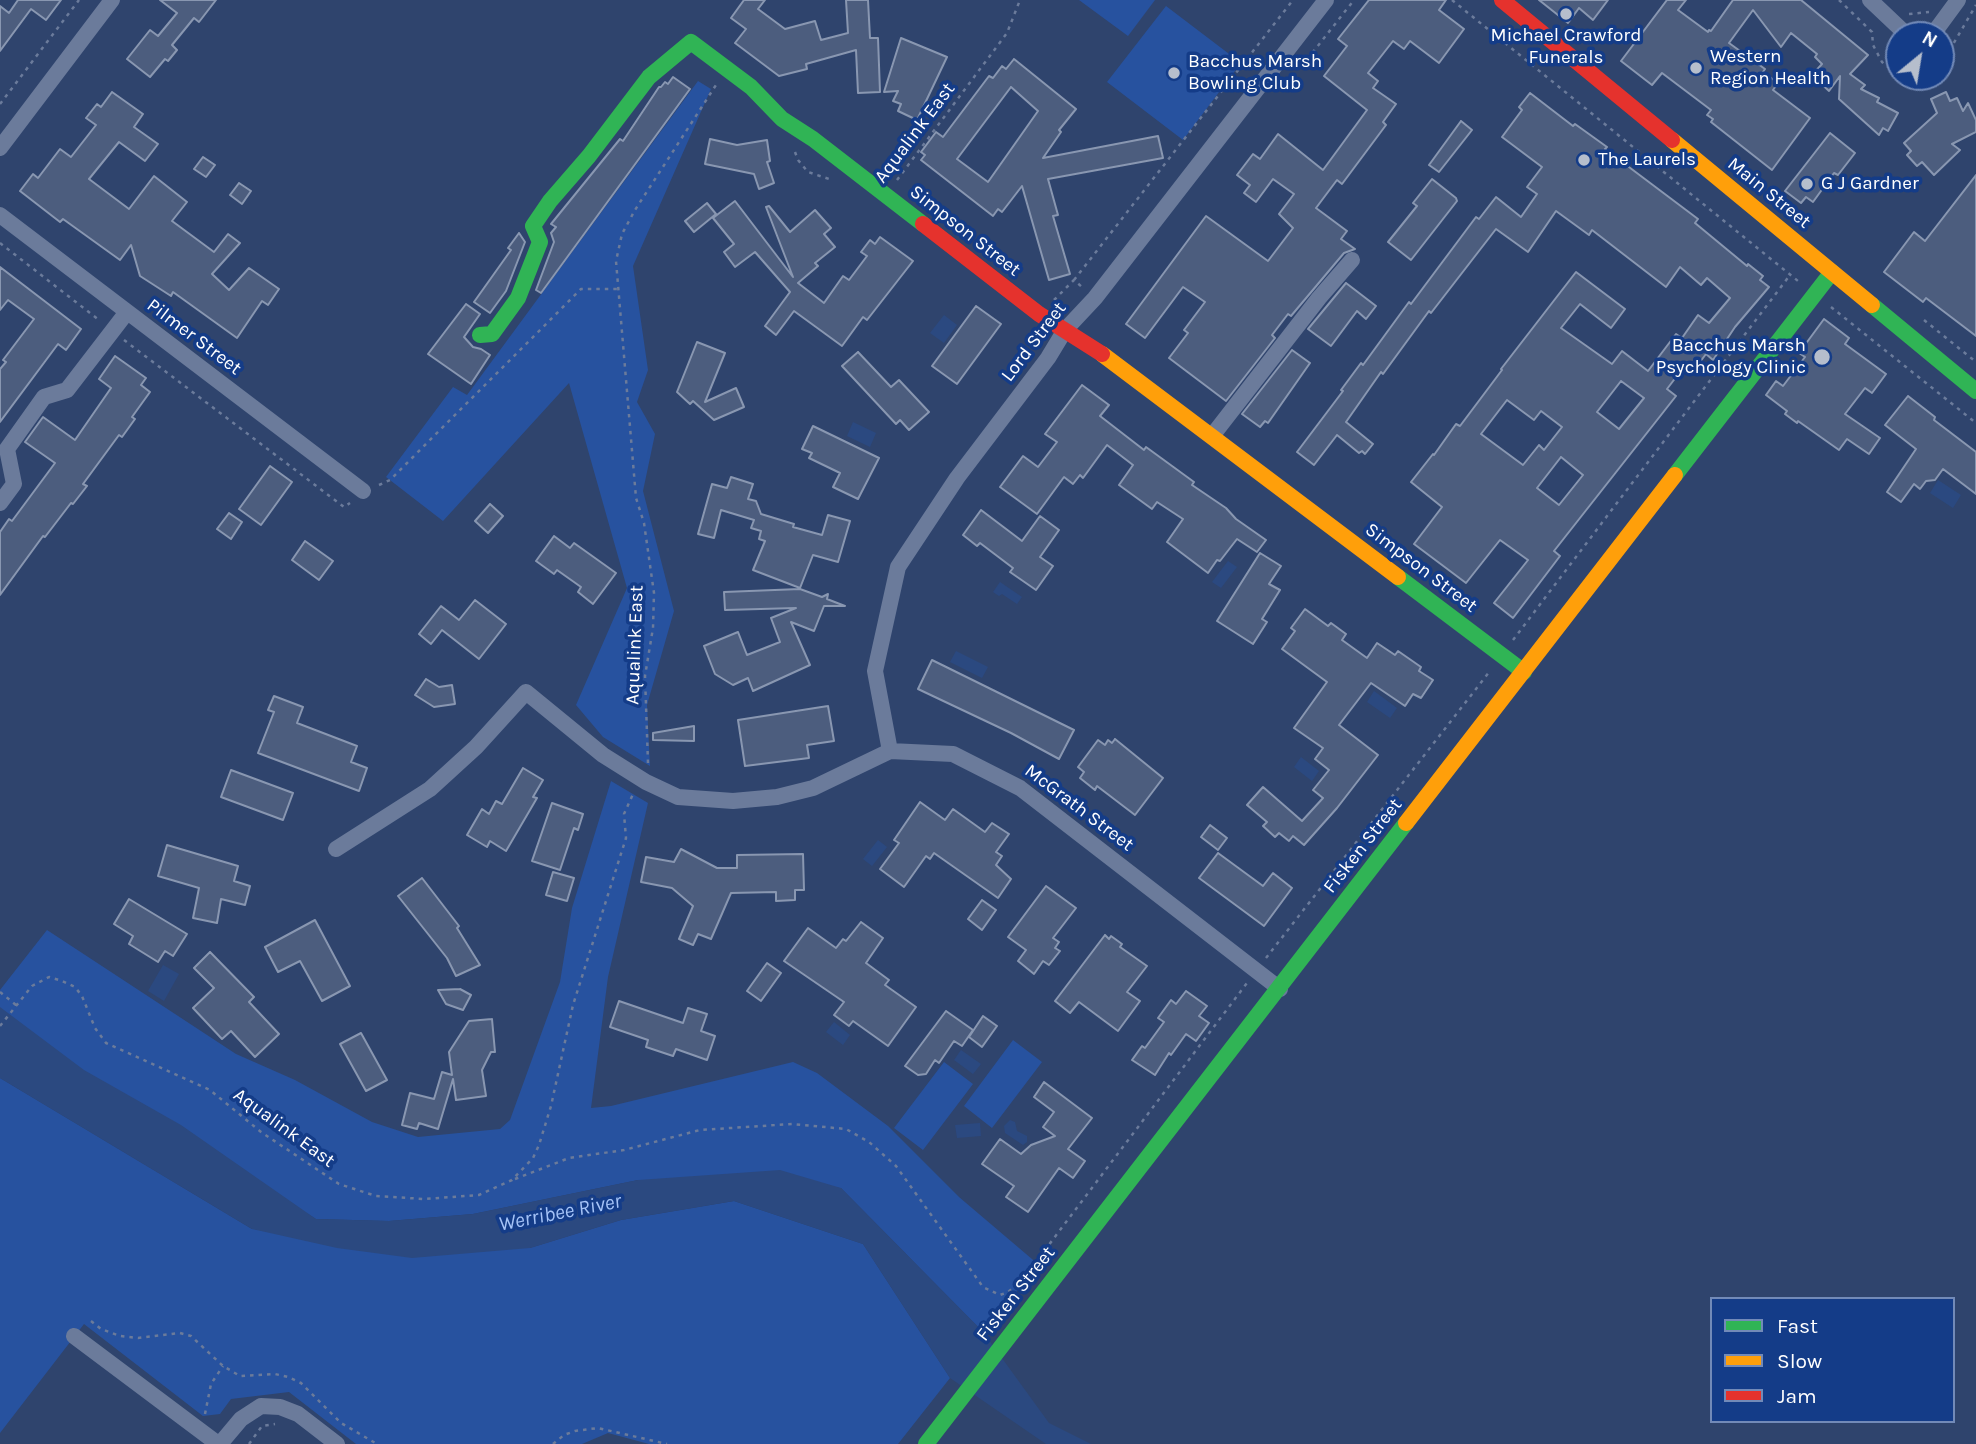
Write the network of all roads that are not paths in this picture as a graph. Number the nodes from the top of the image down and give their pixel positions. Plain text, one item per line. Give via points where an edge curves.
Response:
1 (112, 0) edge
2 (1326, 0) edge
3 (1502, 0) edge
4 (1870, 0) edge
5 (1958, 0) edge
6 (1892, 21) edge
7 (1943, 21) edge
8 (0, 148) edge
9 (0, 215) edge
10 (1352, 260) dead end
11 (1832, 272) junction
12 (127, 312) junction
13 (1065, 330) junction
14 (480, 335) dead end
15 (1976, 391) edge
16 (1212, 436) junction
17 (363, 491) road end
18 (0, 503) edge
19 (1524, 672) junction
20 (890, 751) junction
21 (336, 849) dead end
22 (1280, 989) junction
23 (74, 1336) dead end
24 (219, 1444) edge
25 (337, 1444) edge
26 (926, 1444) edge

1 - 8 street
2 - 13 street, Lord Street via 1095,298
3 - 11 street, Main Street
4 - 6 street
5 - 7 street
9 - 12 street, Pilmer Street
10 - 16 street
11 - 15 street, Main Street
11 - 19 street, Fisken Street
12 - 17 street, Pilmer Street
12 - 18 street via 67,390 44,397 7,449 14,484
13 - 14 street, Simpson Street via 782,119 751,87 691,41 649,77 550,201 533,226 540,242 518,299 492,334
13 - 16 street, Simpson Street
13 - 20 street, Lord Street via 898,567 875,671
16 - 19 street, Simpson Street
19 - 22 street, Fisken Street
20 - 21 street, McGrath Street via 813,788 776,797 733,801 678,797 603,755 526,692 430,789
20 - 22 street, McGrath Street via 953,754 1020,788
22 - 26 street, Fisken Street
23 - 24 street
24 - 25 street via 241,1419 261,1406 280,1407 298,1415

